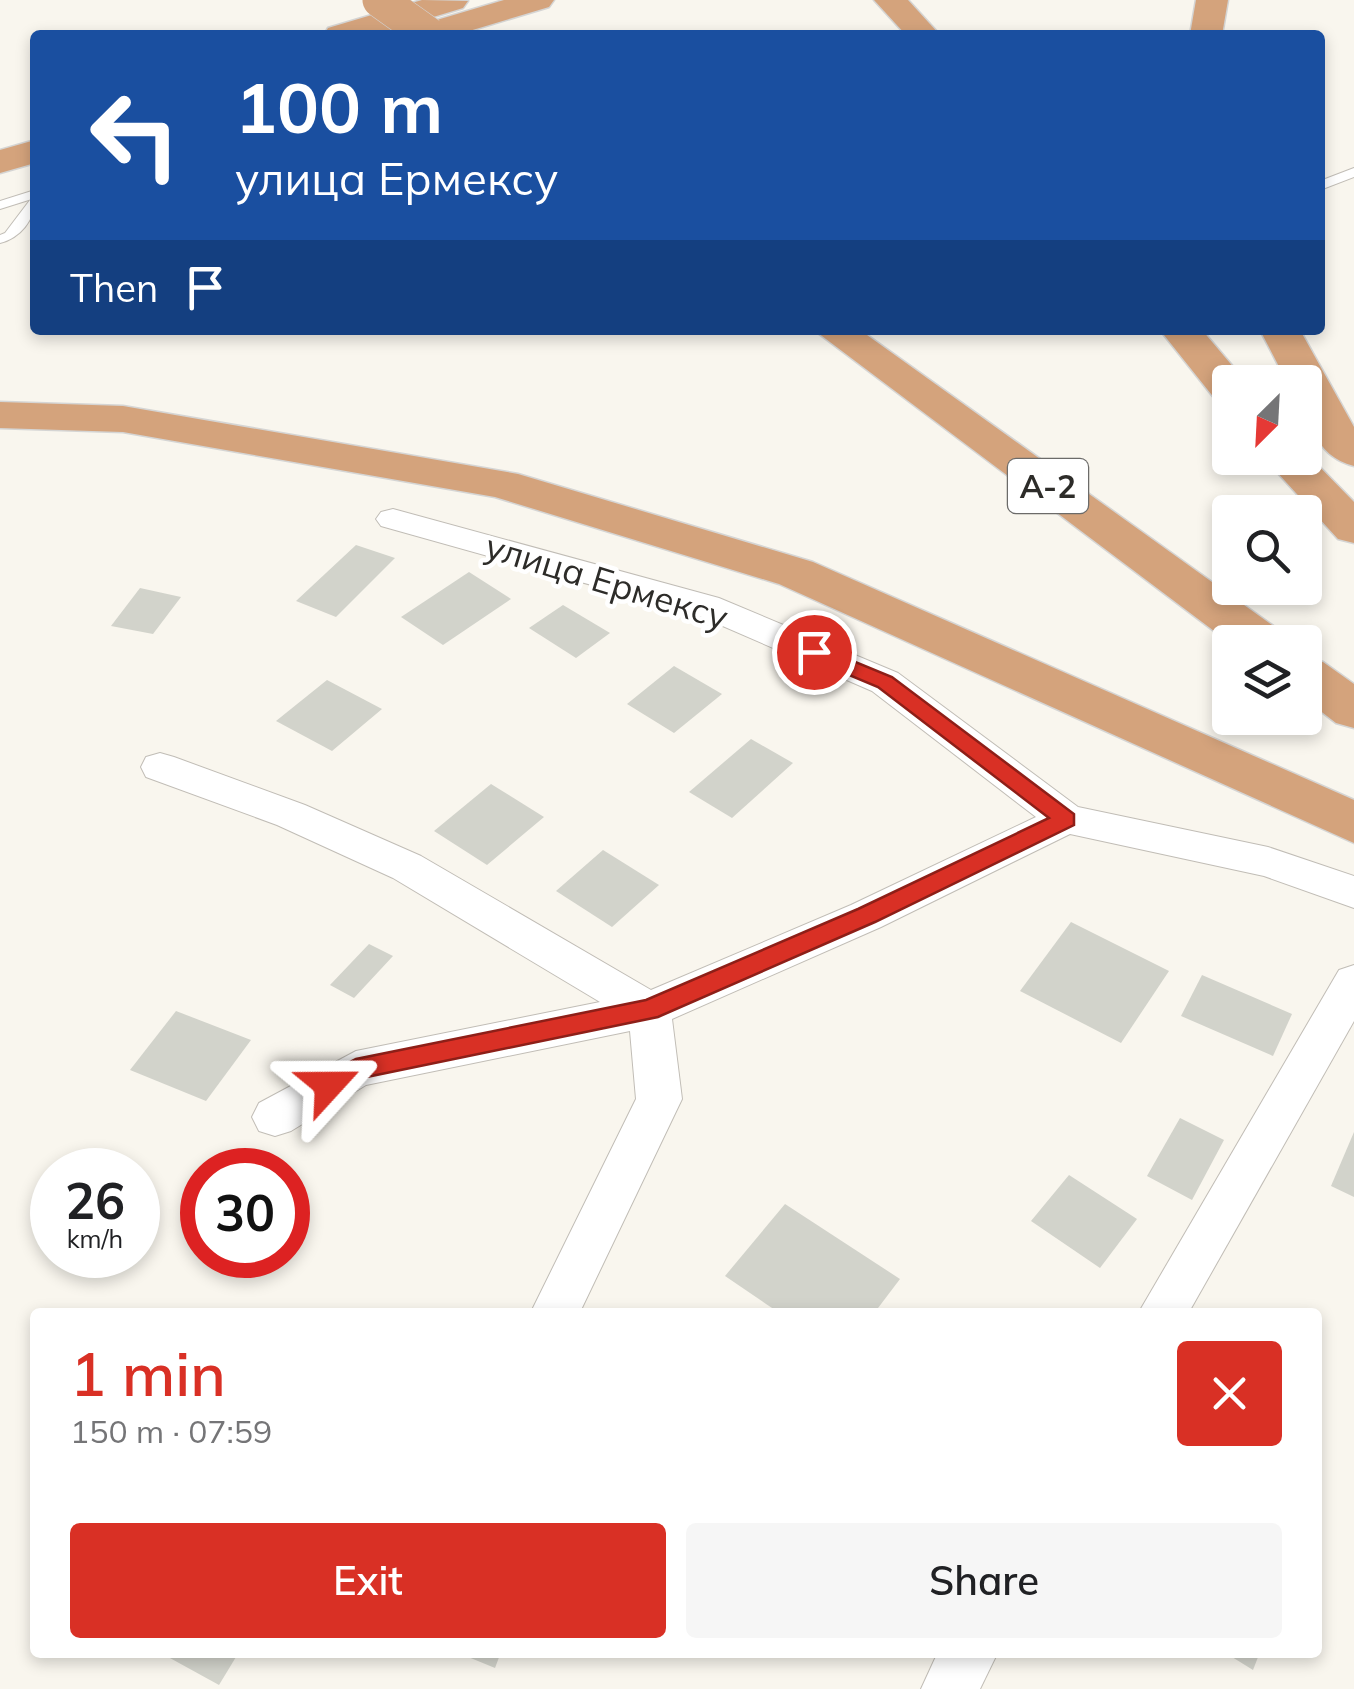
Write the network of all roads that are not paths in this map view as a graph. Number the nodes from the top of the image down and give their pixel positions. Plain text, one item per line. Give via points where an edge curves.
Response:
1 (380, 0) edge
2 (454, 0) edge
3 (538, 0) edge
4 (890, 0) edge
5 (1212, 0) edge
6 (356, 30) edge
7 (419, 30) edge
8 (441, 30) edge
9 (919, 30) edge
10 (1207, 30) edge
11 (30, 129) edge
12 (0, 138) edge
13 (30, 153) edge
14 (0, 162) edge
15 (1354, 172) edge
16 (1325, 184) edge
17 (30, 195) edge
18 (0, 204) edge
19 (30, 210) edge
20 (0, 240) edge
21 (841, 335) edge
22 (1184, 335) edge
23 (1283, 335) edge
24 (1212, 368) edge
25 (0, 415) edge
26 (1354, 453) edge
27 (1302, 475) edge
28 (393, 518) dead end
29 (1354, 529) edge
30 (1239, 625) edge
31 (1322, 686) edge
32 (1354, 710) edge
33 (160, 767) dead end
34 (1066, 820) junction
35 (1354, 823) edge
36 (1354, 892) edge
37 (1354, 982) edge
38 (649, 1010) junction
39 (275, 1117) dead end
40 (557, 1308) edge
41 (1165, 1308) edge
42 (967, 1658) edge
43 (949, 1689) edge

1 - 7 highway, bridge
2 - 6 highway
3 - 8 highway
4 - 9 highway
5 - 10 highway
11 - 12 highway
13 - 14 highway
15 - 16 lane
17 - 18 lane
19 - 20 lane
21 - 30 highway, A-2
22 - 24 highway
23 - 26 highway via 1335,433
25 - 35 highway via 124,419 502,484 796,573
27 - 29 highway
28 - 34 street, улица Ермексу via 707,606 885,682
31 - 32 highway
33 - 38 street via 291,814 407,867
34 - 36 street, улица Ермексу via 1268,862
34 - 38 street
37 - 41 street
38 - 39 street via 356,1069
38 - 40 street via 660,1099
42 - 43 street

